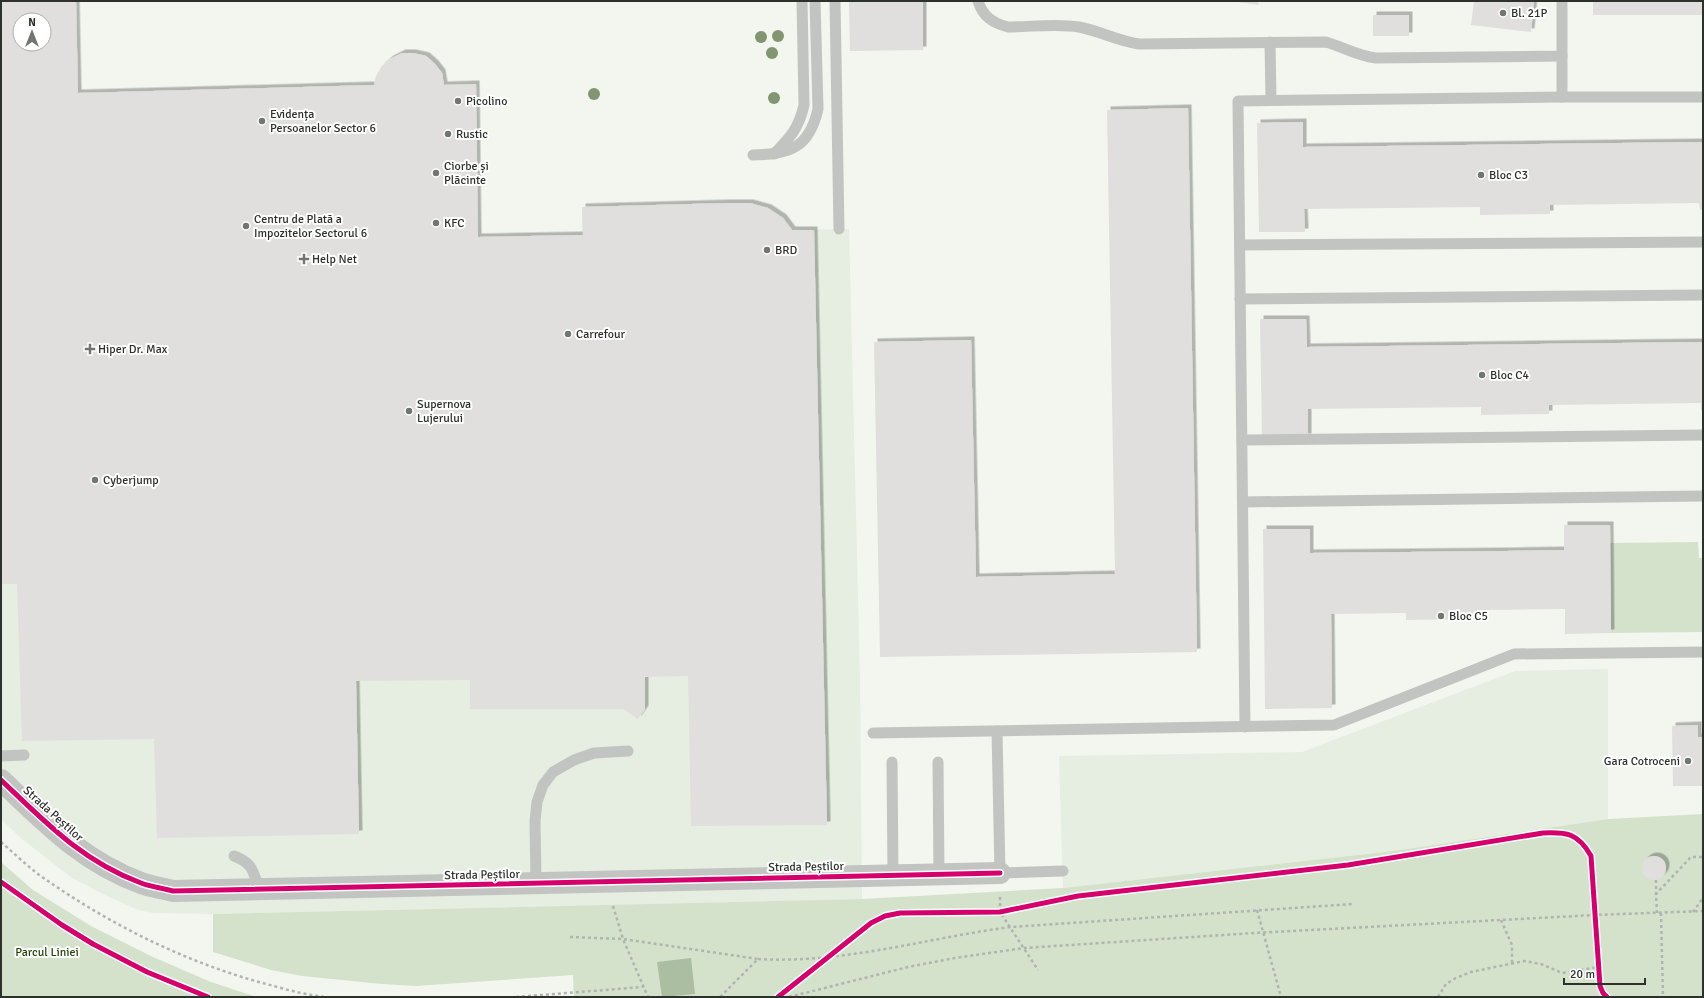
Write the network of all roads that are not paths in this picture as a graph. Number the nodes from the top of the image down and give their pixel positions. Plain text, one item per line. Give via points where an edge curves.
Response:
1 (802, 1) edge
2 (815, 1) edge
3 (835, 1) edge
4 (978, 1) edge
5 (1562, 1) edge
6 (1270, 42) junction
7 (1562, 56) junction
8 (1562, 97) junction
9 (1703, 97) edge
10 (1271, 100) junction
11 (774, 154) junction
12 (753, 155) dead end
13 (839, 229) dead end
14 (1703, 242) edge
15 (1240, 246) junction
16 (1703, 295) edge
17 (1240, 298) junction
18 (1703, 435) edge
19 (1242, 440) junction
20 (1703, 496) edge
21 (1243, 502) junction
22 (1703, 652) edge
23 (1246, 727) junction
24 (997, 731) junction
25 (873, 733) dead end
26 (628, 751) dead end
27 (24, 755) dead end
28 (1, 756) edge
29 (892, 762) dead end
30 (938, 762) dead end
31 (1, 780) edge
32 (234, 856) dead end
33 (1063, 871) dead end
34 (1000, 873) junction
35 (940, 874) junction
36 (893, 875) junction
37 (536, 884) junction
38 (259, 889) junction

1 - 11 lane via 803,112 797,128
2 - 11 lane via 818,109 814,124 807,136 794,149
3 - 13 lane
4 - 6 lane via 990,20 1008,27 1078,27 1139,44
5 - 7 lane
6 - 7 lane via 1326,42 1356,54 1376,58
6 - 10 lane
7 - 8 lane
8 - 9 lane
8 - 10 lane
10 - 15 lane via 1238,101
11 - 12 lane
14 - 15 lane
15 - 17 lane
16 - 17 lane
17 - 19 lane
18 - 19 lane
19 - 21 lane
20 - 21 lane
21 - 23 lane
22 - 23 lane via 1514,654 1334,725
23 - 24 lane
24 - 25 lane
24 - 34 lane
26 - 37 lane via 594,753 574,760 553,772 543,785 537,802 535,821
27 - 28 lane
29 - 36 lane
30 - 35 lane
31 - 38 street, Strada Peștilor via 56,833 115,872 142,883 174,891
32 - 38 lane via 249,864
33 - 34 lane, Strada Peștilor
34 - 35 street, Strada Peștilor
35 - 36 street, Strada Peștilor
36 - 37 street, Strada Peștilor
37 - 38 street, Strada Peștilor

